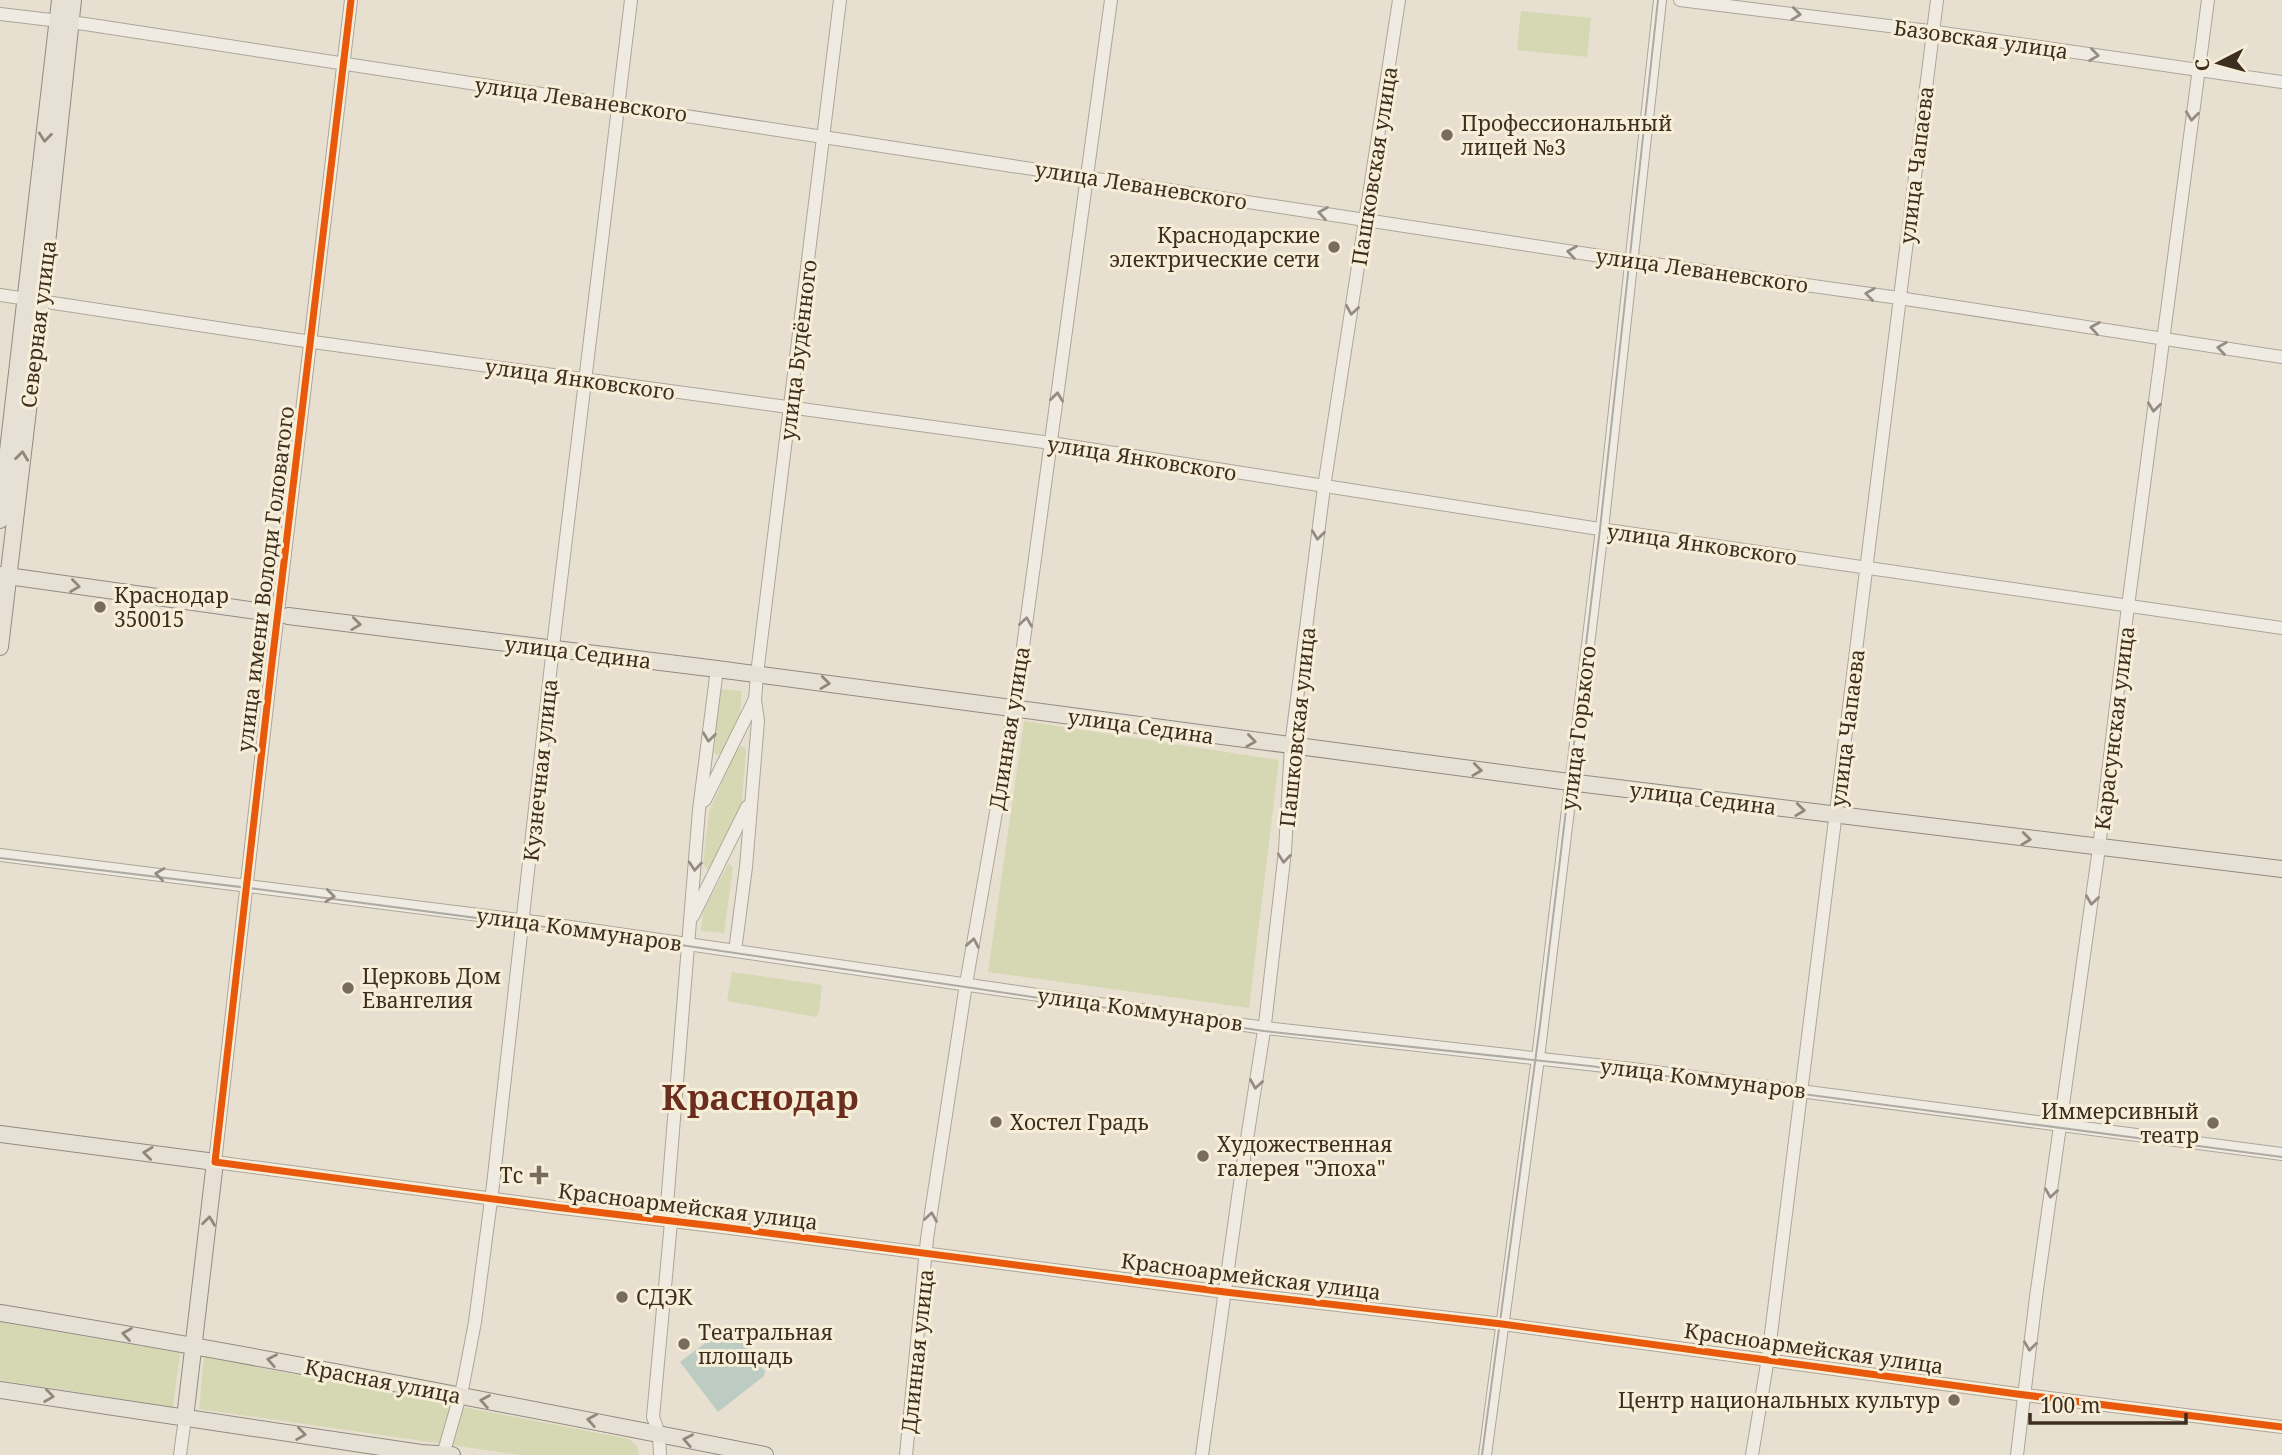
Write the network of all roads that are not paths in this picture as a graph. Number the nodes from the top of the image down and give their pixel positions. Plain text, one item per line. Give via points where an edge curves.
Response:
1 (60, 0) edge
2 (73, 0) edge
3 (351, 0) edge
4 (631, 0) edge
5 (840, 0) edge
6 (1111, 0) edge
7 (1399, 0) edge
8 (1660, 0) edge
9 (1679, 0) edge
10 (1937, 0) edge
11 (2207, 0) edge
12 (0, 14) edge
13 (64, 21) junction
14 (1933, 32) junction
15 (343, 64) junction
16 (2198, 70) junction
17 (2282, 82) edge
18 (618, 104) junction
19 (824, 136) junction
20 (1086, 176) junction
21 (1366, 220) junction
22 (1631, 261) junction
23 (0, 295) edge
24 (1899, 298) junction
25 (34, 300) junction
26 (2162, 339) junction
27 (311, 342) junction
28 (2282, 357) edge
29 (586, 380) junction
30 (791, 407) junction
31 (1051, 443) junction
32 (1324, 487) junction
33 (0, 520) edge
34 (1602, 529) junction
35 (1867, 569) junction
36 (4, 574) edge
37 (2128, 606) junction
38 (283, 615) junction
39 (2282, 628) edge
40 (0, 647) edge
41 (553, 648) junction
42 (717, 669) junction
43 (757, 674) junction
44 (755, 701) junction
45 (1014, 708) junction
46 (1291, 746) junction
47 (1572, 782) junction
48 (751, 797) junction
49 (699, 810) junction
50 (1835, 814) junction
51 (2099, 848) junction
52 (0, 855) edge
53 (722, 859) junction
54 (746, 867) junction
55 (2282, 869) edge
56 (246, 885) junction
57 (523, 921) junction
58 (690, 922) junction
59 (688, 944) junction
60 (736, 951) junction
61 (966, 984) junction
62 (1265, 1028) junction
63 (1538, 1058) junction
64 (1802, 1090) junction
65 (2060, 1125) junction
66 (0, 1135) edge
67 (2282, 1154) edge
68 (215, 1162) junction
69 (491, 1199) junction
70 (671, 1222) junction
71 (927, 1253) junction
72 (1225, 1292) junction
73 (0, 1314) edge
74 (1502, 1324) junction
75 (194, 1346) junction
76 (1768, 1358) junction
77 (0, 1390) edge
78 (2024, 1394) junction
79 (459, 1396) junction
80 (185, 1418) junction
81 (2282, 1427) edge
82 (659, 1434) junction
83 (180, 1455) edge
84 (443, 1455) edge
85 (452, 1455) edge
86 (660, 1455) edge
87 (765, 1455) edge
88 (906, 1455) edge
89 (1202, 1455) edge
90 (1485, 1455) edge
91 (1752, 1455) edge
92 (2017, 1455) edge

1 - 13 main road, Северная улица
2 - 13 main road, Северная улица
3 - 15 street, улица имени Володи Головатого
4 - 18 street, Кузнечная улица
5 - 19 street, улица Будённого
6 - 20 street, Длинная улица
7 - 21 street, Пашковская улица
8 - 22 street, улица Горького
9 -> 14 street, Базовская улица
10 - 14 street, улица Чапаева
11 - 16 street, Карасунская улица
12 - 13 street, улица Леваневского
13 - 15 street, улица Леваневского
13 - 25 main road, Северная улица
14 -> 16 street, Базовская улица
14 - 24 street, улица Чапаева
15 - 18 street, улица Леваневского
15 - 27 street, улица имени Володи Головатого
16 - 17 street, Базовская улица
16 -> 26 street, Карасунская улица
18 - 19 street, улица Леваневского
18 - 29 street, Кузнечная улица
19 - 20 street, улица Леваневского
19 - 30 street, улица Будённого
21 -> 20 street, улица Леваневского
31 -> 20 street, Длинная улица
22 -> 21 street, улица Леваневского
21 -> 32 street, Пашковская улица
24 -> 22 street, улица Леваневского
22 - 34 street, улица Горького
23 - 25 street, улица Янковского
26 -> 24 street, улица Леваневского
24 - 35 street, улица Чапаева
25 - 27 street, улица Янковского
25 - 33 main road, Северная улица
36 -> 25 main road, Северная улица
28 -> 26 street, улица Леваневского
26 -> 37 street, Карасунская улица
27 - 29 street, улица Янковского
27 - 38 street, улица имени Володи Головатого
29 - 30 street, улица Янковского
29 - 41 street, Кузнечная улица
30 - 31 street, улица Янковского
30 - 43 street, улица Будённого
31 - 32 street, улица Янковского
45 -> 31 street, Длинная улица
32 - 34 street, улица Янковского
32 -> 46 street, Пашковская улица
34 - 35 street, улица Янковского
34 - 47 street, улица Горького
35 - 37 street, улица Янковского
35 - 50 street, улица Чапаева
36 -> 38 main road, улица Седина
36 - 40 main road, Северная улица
37 - 39 street, улица Янковского
37 - 51 street, Карасунская улица
38 -> 41 main road, улица Седина
38 - 56 street, улица имени Володи Головатого
41 - 42 main road, улица Седина
41 - 57 street, Кузнечная улица
42 - 43 main road, улица Седина
42 -> 49 street, улица Будённого
43 - 44 street, улица Будённого
43 -> 45 main road, улица Седина
44 - 48 street, улица Будённого via 758,721
44 - 49 street, улица Будённого
45 -> 46 main road, улица Седина
61 -> 45 street, Длинная улица
46 -> 47 main road, улица Седина
46 -> 62 street, Пашковская улица via 1285,851
47 -> 50 main road, улица Седина
47 - 63 street, улица Горького
48 - 53 street, улица Будённого
48 - 54 street, улица Будённого
49 -> 58 street, улица Будённого
50 -> 51 main road, улица Седина
50 - 64 street, улица Чапаева
51 - 55 main road, улица Седина
51 -> 65 street, Карасунская улица
56 -> 52 street, улица Коммунаров
53 - 54 street via 734,858
53 - 58 street, улица Будённого
54 - 60 street, улица Будённого
56 -> 57 street, улица Коммунаров
56 - 68 street, улица имени Володи Головатого
57 - 59 street, улица Коммунаров
57 - 69 street, Кузнечная улица
58 - 59 street, улица Будённого
59 - 60 street, улица Коммунаров
59 - 70 street, улица Будённого via 667,1205
60 - 61 street, улица Коммунаров
61 - 62 street, улица Коммунаров
71 -> 61 street, Длинная улица
62 - 63 street, улица Коммунаров
62 -> 72 street, Пашковская улица
63 - 64 street, улица Коммунаров
63 - 74 street, улица Горького
64 - 65 street, улица Коммунаров
64 - 76 street, улица Чапаева
65 - 67 street, улица Коммунаров
65 -> 78 street, Карасунская улица
68 -> 66 main road, Красноармейская улица
68 - 69 street, Красноармейская улица
75 -> 68 main road, улица имени Володи Головатого
69 - 70 street, Красноармейская улица
69 - 79 street, Кузнечная улица via 475,1322
70 - 71 street, Красноармейская улица
70 - 82 street, улица Будённого via 653,1417
71 - 72 street, Красноармейская улица
71 - 88 street, Длинная улица
72 - 74 street, Красноармейская улица
72 - 89 street, Пашковская улица
75 -> 73 main road, Красная улица
74 - 76 street, Красноармейская улица
74 - 90 street, улица Горького
79 -> 75 main road, Красная улица
75 - 80 main road, улица имени Володи Головатого
76 - 78 street, Красноармейская улица
76 - 91 street, улица Чапаева
77 -> 80 main road
78 - 81 street, Красноармейская улица
78 - 92 street, Карасунская улица
82 -> 79 main road, Красная улица
79 - 84 street, Кузнечная улица
80 - 83 street, улица имени Володи Головатого
80 -> 84 main road
82 - 86 street, улица Будённого
87 -> 82 main road, Красная улица
84 - 85 main road

